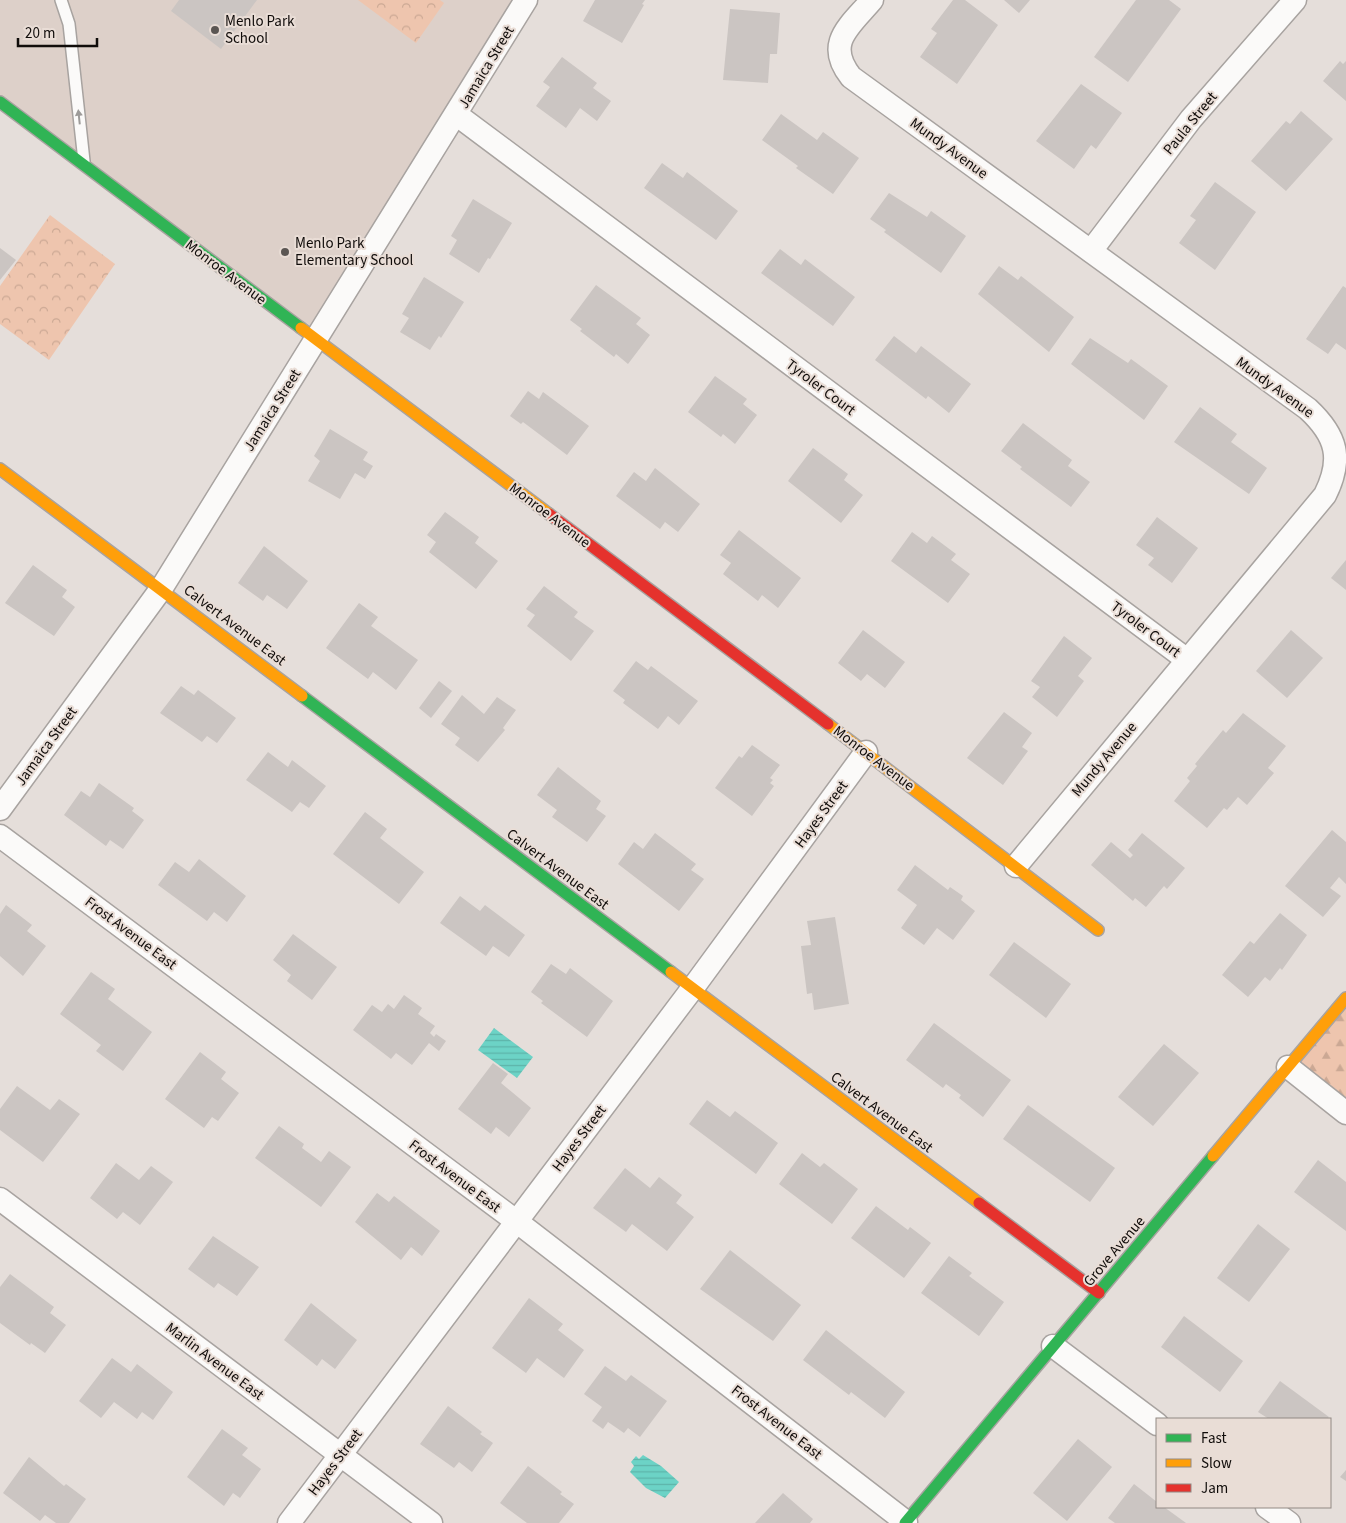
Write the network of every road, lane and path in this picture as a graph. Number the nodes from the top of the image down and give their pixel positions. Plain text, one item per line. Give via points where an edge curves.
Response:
1 (61, 0) edge
2 (526, 0) edge
3 (872, 0) edge
4 (1295, 0) edge
5 (0, 102) edge
6 (457, 115) junction
7 (84, 165) junction
8 (1091, 251) junction
9 (316, 339) junction
10 (0, 469) edge
11 (161, 589) junction
12 (1186, 659) junction
13 (866, 752) junction
14 (0, 809) edge
15 (0, 836) edge
16 (1016, 866) junction
17 (1098, 930) dead end
18 (692, 989) junction
19 (1346, 998) edge
20 (1288, 1067) junction
21 (1346, 1113) edge
22 (0, 1199) edge
23 (516, 1221) junction
24 (1099, 1293) junction
25 (1053, 1346) junction
26 (1156, 1423) edge
27 (339, 1455) junction
28 (1268, 1508) edge
29 (906, 1522) edge
30 (289, 1523) edge
31 (431, 1523) edge
32 (1289, 1523) edge

7 -> 1 lane via 69,24
2 - 6 street, Jamaica Street
3 - 8 street, Mundy Avenue via 842,36 838,46 844,68 851,77
4 - 8 street, Paula Street via 1191,119
5 - 7 street, Monroe Avenue
6 - 9 street, Jamaica Street
6 - 12 street, Tyroler Court
7 - 9 street, Monroe Avenue
8 - 12 street, Mundy Avenue via 1308,409 1330,433 1334,448 1336,464 1325,495
9 - 11 street, Jamaica Street
9 - 13 street, Monroe Avenue
10 - 11 street, Calvert Avenue East
11 - 14 street, Jamaica Street
11 - 18 street, Calvert Avenue East
12 - 16 street, Mundy Avenue
13 - 16 street, Monroe Avenue
13 - 18 street, Hayes Street
15 - 23 street, Frost Avenue East
16 - 17 street, Monroe Avenue
18 - 23 street, Hayes Street
18 - 24 street, Calvert Avenue East
19 - 20 street, Grove Avenue
20 - 21 street
20 - 24 street, Grove Avenue
22 - 27 street, Marlin Avenue East
23 - 27 street, Hayes Street
23 - 29 street, Frost Avenue East
24 - 25 street, Grove Avenue
25 - 26 street
25 - 29 street, Grove Avenue
27 - 30 street, Hayes Street
27 - 31 street, Marlin Avenue East
28 - 32 street

